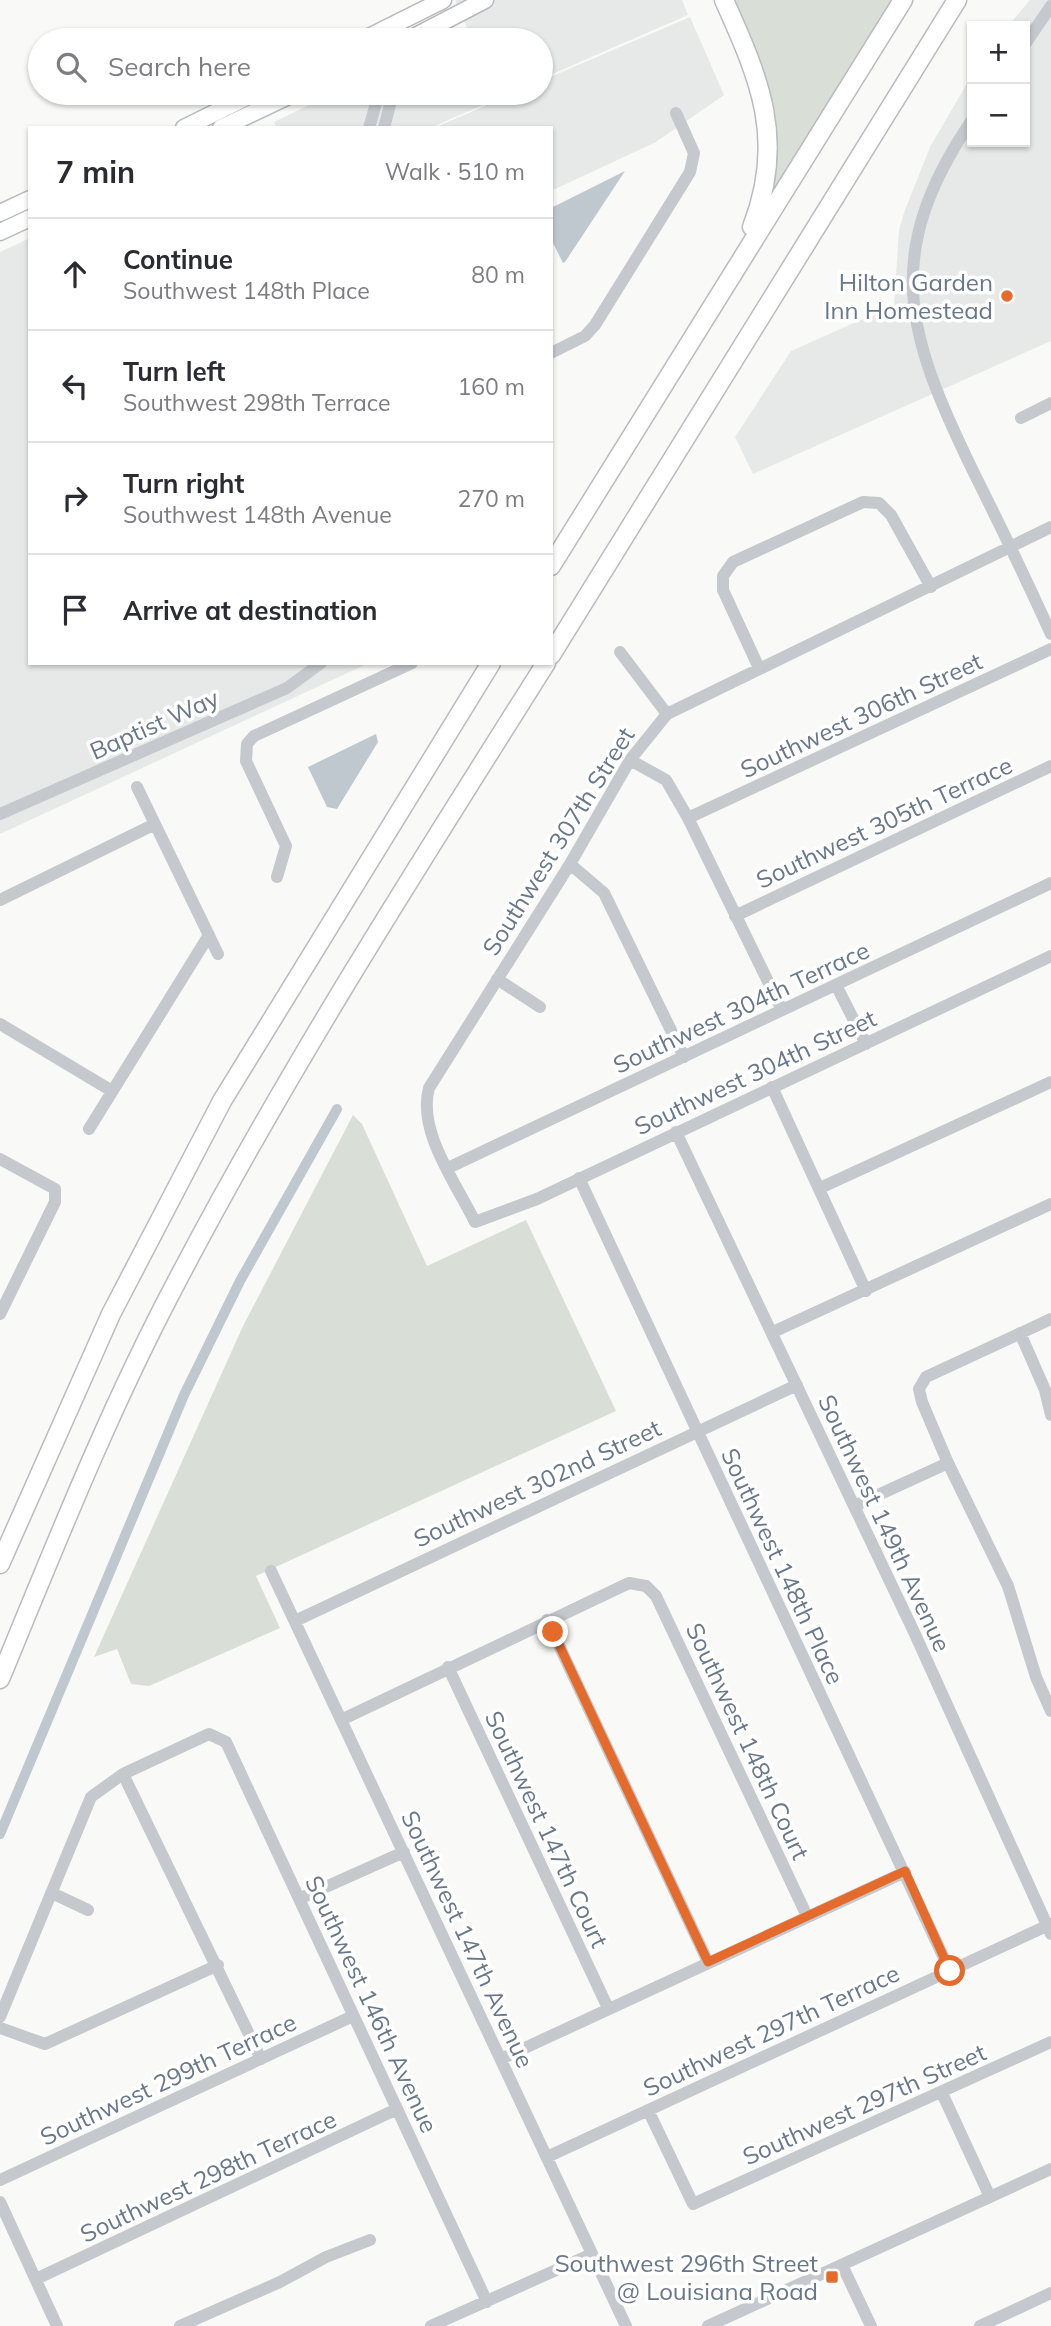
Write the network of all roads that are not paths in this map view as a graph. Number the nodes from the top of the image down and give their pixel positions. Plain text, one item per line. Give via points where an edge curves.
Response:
1 (443, 0) edge
2 (485, 0) edge
3 (724, 0) edge
4 (903, 0) edge
5 (957, 0) edge
6 (1051, 6) edge
7 (390, 28) edge
8 (431, 28) edge
9 (1030, 37) edge
10 (231, 105) edge
11 (270, 105) edge
12 (376, 105) edge
13 (390, 105) edge
14 (676, 113) dead end
15 (188, 126) edge
16 (225, 126) edge
17 (370, 126) edge
18 (385, 126) edge
19 (967, 128) edge
20 (28, 200) edge
21 (0, 213) edge
22 (28, 219) edge
23 (0, 232) edge
24 (746, 254) junction
25 (553, 352) edge
26 (1051, 403) edge
27 (1021, 418) dead end
28 (1051, 527) edge
29 (1011, 548) junction
30 (553, 563) edge
31 (931, 587) junction
32 (1051, 634) edge
33 (1051, 649) edge
34 (553, 652) edge
35 (620, 652) dead end
36 (318, 665) edge
37 (408, 665) edge
38 (490, 665) edge
39 (545, 665) edge
40 (759, 668) junction
41 (667, 714) junction
42 (630, 760) junction
43 (1051, 766) edge
44 (138, 787) dead end
45 (0, 814) edge
46 (688, 818) junction
47 (155, 824) junction
48 (570, 864) junction
49 (277, 877) dead end
50 (1051, 883) edge
51 (0, 900) edge
52 (735, 916) junction
53 (209, 935) junction
54 (218, 954) dead end
55 (1051, 956) edge
56 (497, 979) junction
57 (836, 985) junction
58 (540, 1006) dead end
59 (782, 1010) junction
60 (0, 1024) edge
61 (866, 1044) junction
62 (684, 1056) junction
63 (1051, 1082) edge
64 (772, 1087) junction
65 (112, 1091) junction
66 (89, 1129) dead end
67 (676, 1132) junction
68 (0, 1159) edge
69 (448, 1168) junction
70 (579, 1178) junction
71 (820, 1188) junction
72 (1051, 1204) edge
73 (866, 1291) junction
74 (1, 1309) edge
75 (1051, 1319) edge
76 (773, 1332) junction
77 (1020, 1334) junction
78 (797, 1385) junction
79 (1051, 1415) edge
80 (697, 1431) junction
81 (948, 1463) junction
82 (855, 1506) junction
83 (0, 1564) edge
84 (271, 1570) dead end
85 (547, 1620) junction
86 (295, 1621) junction
87 (448, 1667) junction
88 (0, 1679) edge
89 (1047, 1694) edge
90 (1051, 1711) edge
91 (341, 1720) junction
92 (123, 1773) junction
93 (404, 1852) junction
94 (905, 1871) junction
95 (54, 1894) junction
96 (301, 1898) junction
97 (88, 1910) dead end
98 (807, 1916) junction
99 (1050, 1928) edge
100 (708, 1962) junction
101 (218, 1965) junction
102 (950, 1971) junction
103 (608, 2008) junction
104 (353, 2016) junction
105 (0, 2017) edge
106 (0, 2028) edge
107 (1051, 2042) edge
108 (261, 2059) junction
109 (501, 2059) junction
110 (942, 2093) junction
111 (397, 2109) junction
112 (648, 2110) junction
113 (547, 2157) junction
114 (1051, 2169) edge
115 (0, 2180) edge
116 (990, 2197) junction
117 (0, 2202) edge
118 (370, 2240) dead end
119 (592, 2253) junction
120 (842, 2265) junction
121 (36, 2279) junction
122 (1051, 2293) edge
123 (487, 2302) junction
124 (57, 2326) edge
125 (180, 2326) edge
126 (431, 2326) edge
127 (626, 2326) edge
128 (708, 2326) edge
129 (871, 2326) edge
130 (980, 2326) edge

1 - 7 main road
2 - 8 main road
3 - 24 highway via 762,91 768,122 766,183
4 - 24 highway
5 - 34 highway
6 - 9 street
10 - 15 main road
11 - 16 main road
12 - 17 street
13 - 18 street
14 - 25 street via 694,153 690,172 595,325 585,336
19 - 29 street via 933,185 917,235 911,291 919,344 937,397
20 - 21 main road
22 - 23 main road
24 - 30 highway
26 - 27 street
28 - 29 street, Southwest 307th Street
29 - 31 street, Southwest 307th Street
29 - 32 street
31 - 40 street, Southwest 307th Street
31 - 40 street via 891,515 879,503 863,502 733,562 723,576 723,590
33 - 46 street, Southwest 306th Street
35 - 41 street
36 - 45 street, Baptist Way via 287,688
37 - 49 street via 254,736 247,744 246,761 286,846
38 - 83 highway via 222,1101 111,1314
39 - 88 highway via 267,1115 176,1283 102,1438
40 - 41 street, Southwest 307th Street
41 - 42 street, Southwest 307th Street
42 - 46 street via 666,780
42 - 48 street, Southwest 307th Street
43 - 52 street, Southwest 305th Terrace
44 - 47 street
46 - 52 street
47 - 51 street
47 - 53 street
48 - 56 street, Southwest 307th Street
48 - 62 street via 604,893
50 - 57 street, Southwest 304th Terrace
52 - 59 street
53 - 54 street
53 - 65 street
55 - 61 street, Southwest 304th Street
56 - 58 street
56 - 69 street, Southwest 307th Street via 429,1088 424,1105 427,1127
57 - 59 street, Southwest 304th Terrace
57 - 61 street
59 - 62 street, Southwest 304th Terrace
60 - 65 street
61 - 64 street, Southwest 304th Street
62 - 69 street, Southwest 304th Terrace
63 - 71 street
64 - 67 street, Southwest 304th Street
64 - 71 street
65 - 66 street
67 - 70 street, Southwest 304th Street
67 - 76 street, Southwest 149th Avenue
68 - 74 street via 57,1193
69 - 70 street, Southwest 304th Street via 475,1222
70 - 80 street, Southwest 148th Place
71 - 73 street
72 - 73 street
73 - 76 street
75 - 77 street
76 - 78 street, Southwest 149th Avenue
77 - 79 street
77 - 81 street via 926,1377 919,1389
78 - 80 street, Southwest 302nd Street
78 - 82 street, Southwest 149th Avenue
80 - 86 street, Southwest 302nd Street
80 - 94 street, Southwest 148th Place
81 - 82 street
81 - 89 street via 1008,1587
82 - 99 street, Southwest 149th Avenue
84 - 86 street, Southwest 147th Avenue
85 - 87 street
85 - 98 street, Southwest 148th Court via 629,1583 646,1586 656,1595
85 - 100 street
86 - 91 street, Southwest 147th Avenue
87 - 91 street
87 - 103 street, Southwest 147th Court
89 - 90 street
91 - 93 street, Southwest 147th Avenue
92 - 95 street via 91,1797
92 - 96 street, Southwest 146th Avenue via 209,1734 226,1742
92 - 101 street
93 - 96 street
93 - 109 street, Southwest 147th Avenue
94 - 98 street
94 - 102 street, Southwest 148th Place
95 - 97 street
95 - 105 street
96 - 104 street, Southwest 146th Avenue
98 - 100 street
99 - 102 street, Southwest 297th Terrace
100 - 103 street
101 - 106 street via 45,2044
101 - 108 street
102 - 112 street, Southwest 297th Terrace
103 - 109 street
104 - 108 street, Southwest 299th Terrace
104 - 111 street, Southwest 146th Avenue
107 - 110 street, Southwest 297th Street
108 - 115 street, Southwest 299th Terrace
109 - 113 street, Southwest 147th Avenue
110 - 112 street, Southwest 297th Street via 693,2204
110 - 116 street
111 - 121 street, Southwest 298th Terrace
111 - 123 street, Southwest 146th Avenue
112 - 113 street, Southwest 297th Terrace
113 - 119 street, Southwest 147th Avenue
114 - 116 street
116 - 120 street
117 - 121 street
118 - 125 street
119 - 123 street
119 - 127 street, Southwest 147th Avenue
120 - 128 street
120 - 129 street
121 - 124 street
122 - 130 street
123 - 126 street

